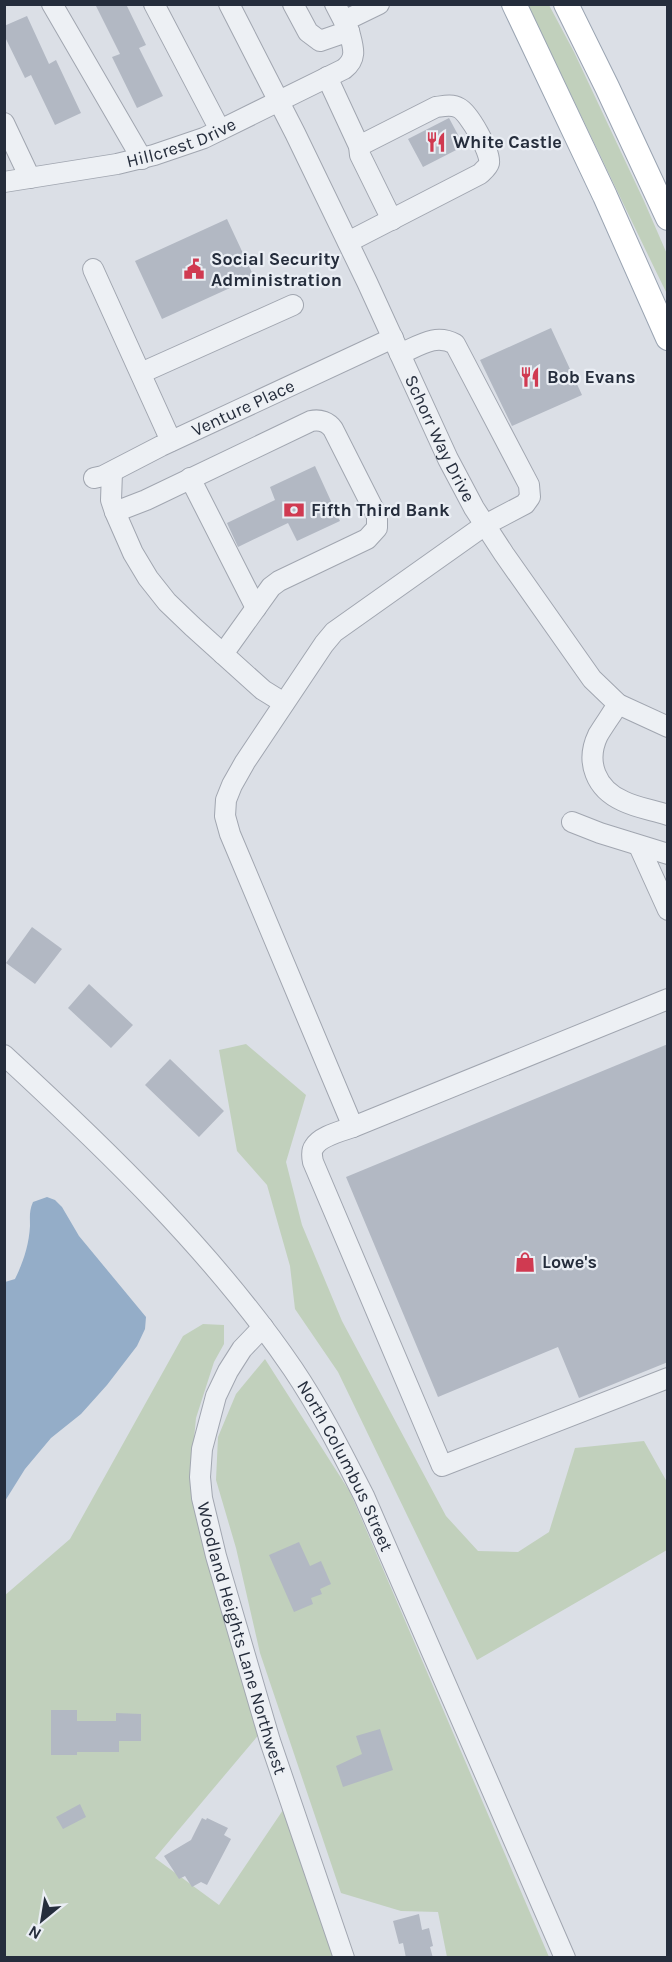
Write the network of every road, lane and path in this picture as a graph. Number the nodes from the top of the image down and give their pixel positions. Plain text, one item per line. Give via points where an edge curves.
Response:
1 (52, 4) edge
2 (154, 4) edge
3 (229, 4) edge
4 (293, 4) edge
5 (379, 4) edge
6 (514, 4) edge
7 (566, 4) edge
8 (342, 19) edge
9 (335, 73) junction
10 (279, 100) junction
11 (4, 123) edge
12 (220, 130) junction
13 (359, 146) junction
14 (142, 159) junction
15 (30, 178) junction
16 (4, 182) edge
17 (668, 218) edge
18 (392, 220) junction
19 (348, 242) junction
20 (93, 269) dead end
21 (293, 305) dead end
22 (668, 338) edge
23 (396, 346) junction
24 (141, 373) junction
25 (171, 441) junction
26 (190, 478) junction
27 (115, 512) junction
28 (485, 525) junction
29 (256, 608) junction
30 (223, 654) junction
31 (284, 703) junction
32 (618, 704) junction
33 (668, 727) edge
34 (668, 815) edge
35 (572, 822) dead end
36 (639, 846) junction
37 (668, 854) edge
38 (668, 910) edge
39 (668, 999) edge
40 (4, 1055) edge
41 (353, 1127) junction
42 (263, 1328) junction
43 (668, 1378) edge
44 (344, 1958) edge
45 (565, 1958) edge

1 - 14 street
2 - 12 street
3 - 10 street, Schorr Way Drive
4 - 8 street via 308,32 320,41
5 - 8 street
6 - 22 main road
7 - 17 main road
8 - 9 street via 354,52 351,63
9 - 10 street, Hillcrest Drive
9 - 13 street
10 - 12 street, Hillcrest Drive
10 - 19 street, Schorr Way Drive
11 - 15 street
12 - 14 street, Hillcrest Drive
13 - 18 street
13 - 18 street via 447,105 458,107 471,118 488,154 489,162 480,174
14 - 15 street, Hillcrest Drive
15 - 16 street, Hillcrest Drive
18 - 19 street
19 - 23 street, Schorr Way Drive
20 - 24 street
21 - 24 street
23 - 25 street, Venture Place
23 - 28 street, Schorr Way Drive via 448,459
23 - 28 street, Venture Place via 446,339 455,344 529,485 530,497 525,504
24 - 25 street
25 - 27 street, Venture Place via 103,475
26 - 27 street
26 - 29 street
26 - 29 street via 311,421 329,424 338,436 377,516 377,528 368,539 279,581
27 - 30 street via 148,578 167,602
28 - 31 street via 334,632
28 - 32 street, Schorr Way Drive via 592,679
29 - 30 street
30 - 31 street via 263,690
31 - 41 street via 232,785 225,816
32 - 33 street, Schorr Way Drive
32 - 34 street via 598,736 592,768 604,789 623,801
35 - 36 street
36 - 37 street
36 - 38 street
39 - 41 street
40 - 42 street, North Columbus Street via 189,1238
41 - 43 street via 314,1146 313,1162 442,1466
42 - 44 street, Woodland Heights Lane Northwest via 242,1349 216,1396 202,1449 202,1498 270,1741
42 - 45 street, North Columbus Street via 328,1426 364,1496

